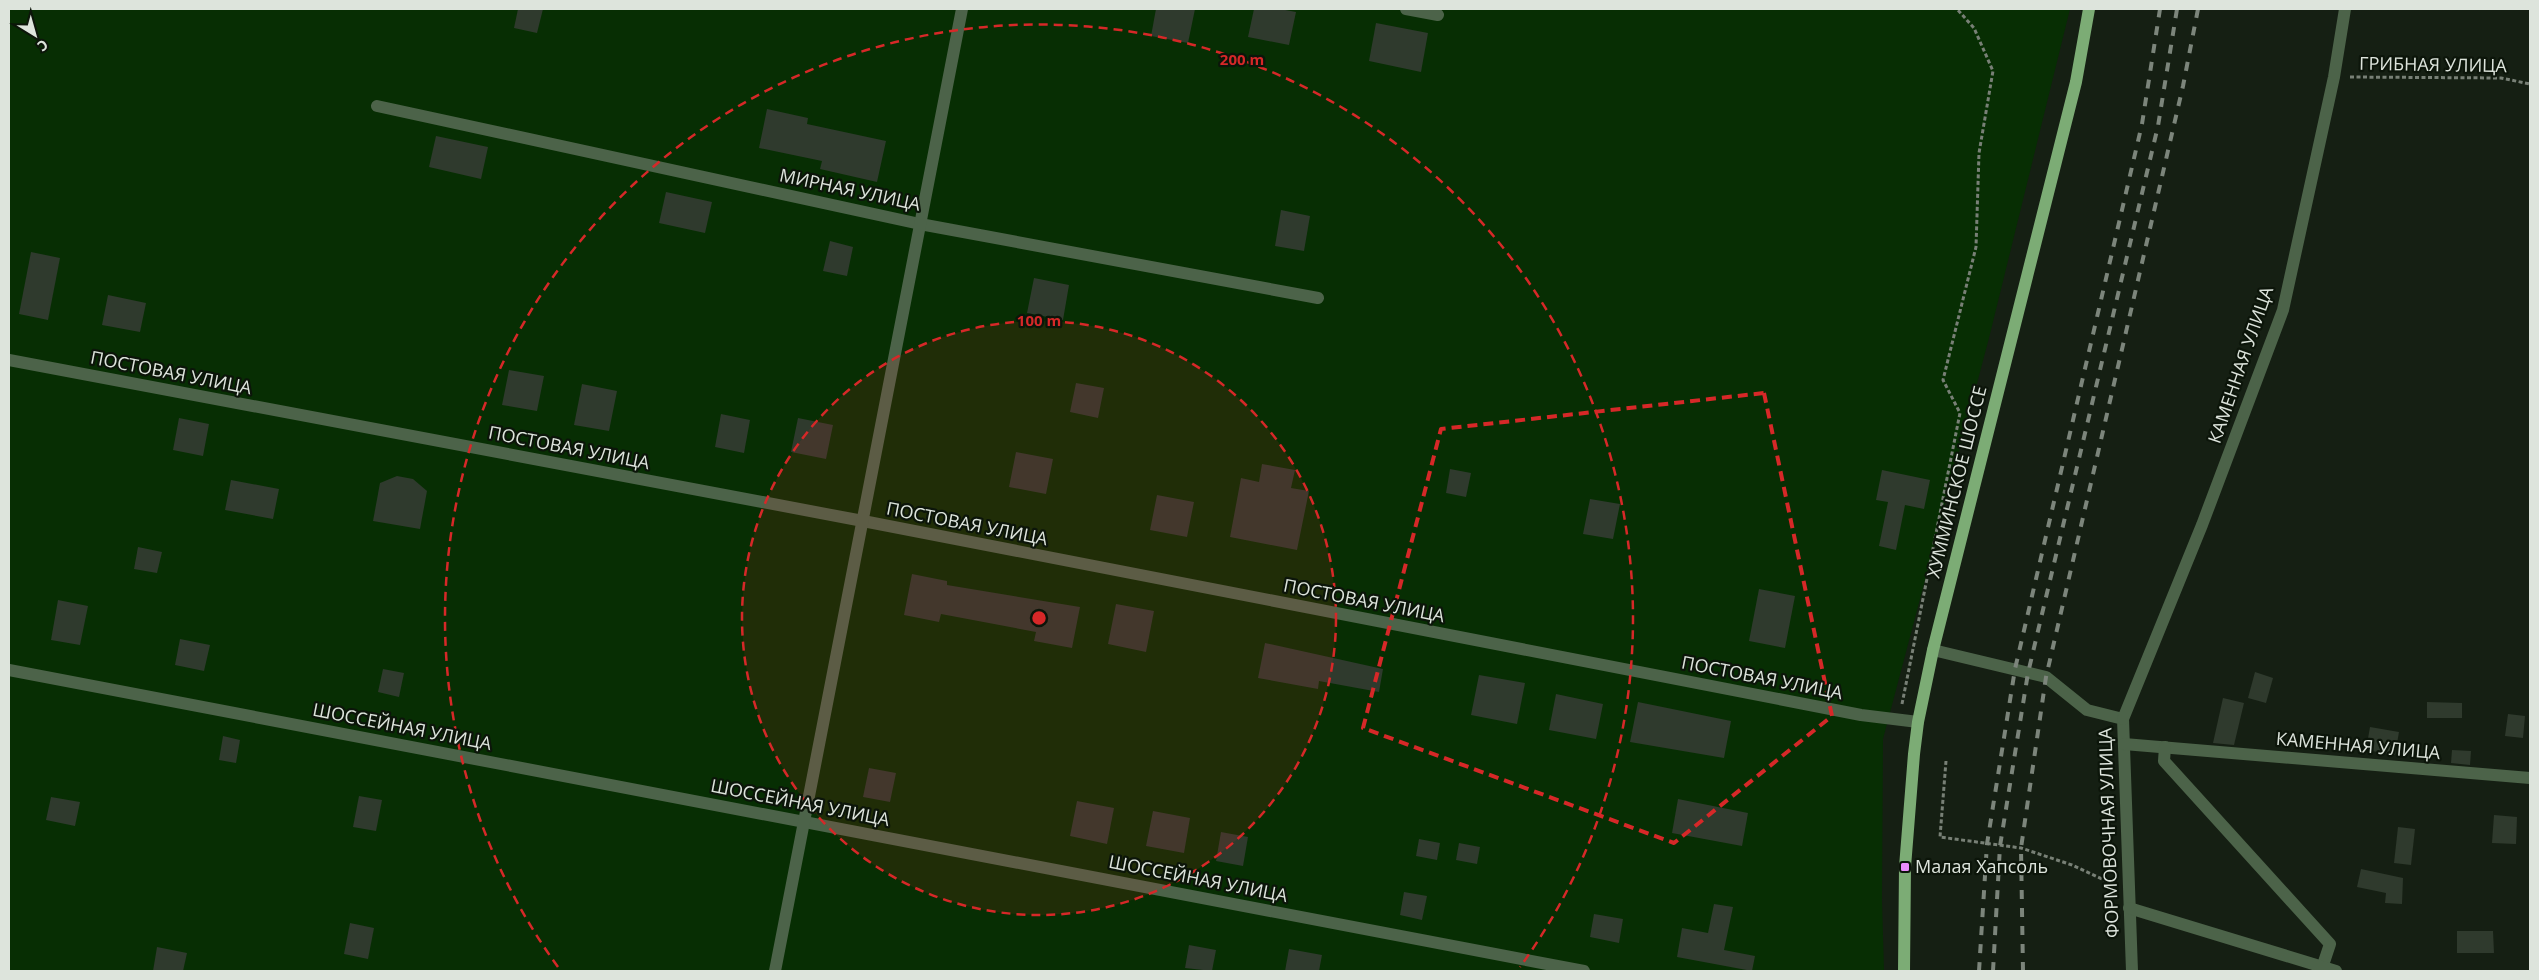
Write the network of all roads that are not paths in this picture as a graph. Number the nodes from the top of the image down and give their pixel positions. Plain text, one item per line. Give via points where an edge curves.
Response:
1 (962, 9) edge
2 (1406, 9) edge
3 (2089, 9) edge
4 (2345, 9) edge
5 (1438, 15) dead end
6 (377, 106) dead end
7 (920, 224) junction
8 (1318, 298) dead end
9 (9, 360) edge
10 (863, 521) junction
11 (1933, 650) junction
12 (9, 670) edge
13 (2123, 718) junction
14 (1918, 722) junction
15 (2124, 744) junction
16 (2165, 748) junction
17 (2530, 778) edge
18 (804, 822) junction
19 (2130, 908) junction
20 (2323, 965) junction
21 (775, 971) edge
22 (1584, 971) edge
23 (1904, 971) edge
24 (2132, 971) edge
25 (2336, 971) edge

1 - 7 street
2 - 5 street
3 - 11 main road, ХУММИНСКОЕ ШОССЕ via 2076,82
4 - 13 street, КАМЕННАЯ УЛИЦА via 2334,76 2283,310 2202,525
6 - 7 street, МИРНАЯ УЛИЦА
7 - 8 street, МИРНАЯ УЛИЦА
7 - 10 street
9 - 10 street, ПОСТОВАЯ УЛИЦА
10 - 14 street, ПОСТОВАЯ УЛИЦА via 1861,715
10 - 18 street
11 - 13 street, ФОРМОВОЧНАЯ УЛИЦА via 2046,677 2087,710
11 - 14 main road, ХУММИНСКОЕ ШОССЕ
12 - 18 street, ШОССЕЙНАЯ УЛИЦА
13 - 15 street, ФОРМОВОЧНАЯ УЛИЦА
14 - 23 main road, ХУММИНСКОЕ ШОССЕ via 1905,867
15 - 16 street, КАМЕННАЯ УЛИЦА
15 - 19 street, ФОРМОВОЧНАЯ УЛИЦА
16 - 17 street, КАМЕННАЯ УЛИЦА
16 - 20 street via 2164,761 2330,944
18 - 21 street
18 - 22 street, ШОССЕЙНАЯ УЛИЦА
19 - 20 street
19 - 24 street, ФОРМОВОЧНАЯ УЛИЦА
20 - 25 street

